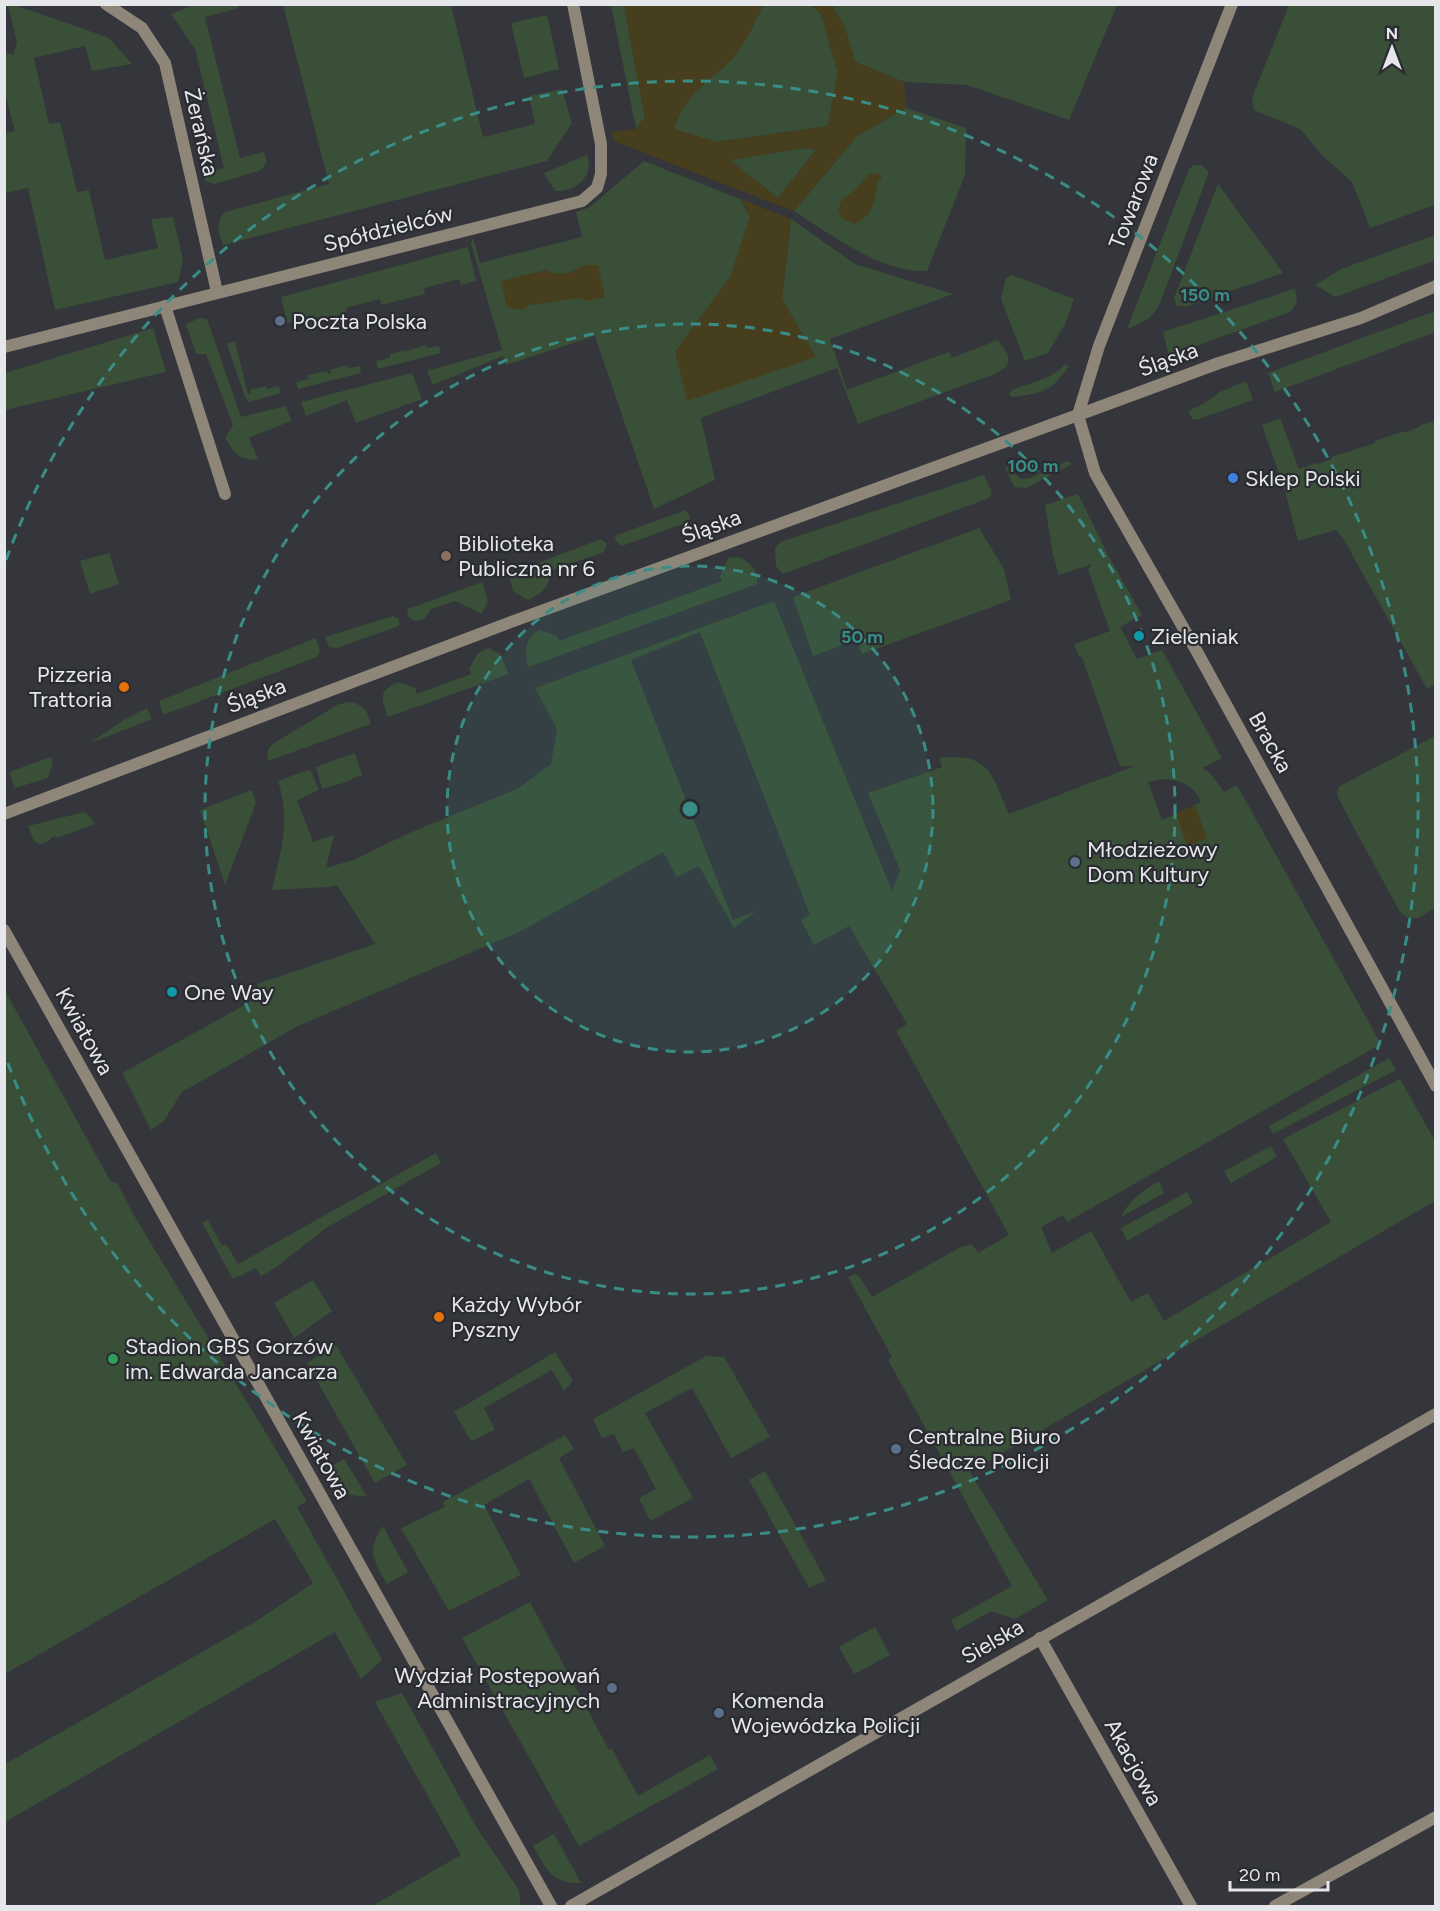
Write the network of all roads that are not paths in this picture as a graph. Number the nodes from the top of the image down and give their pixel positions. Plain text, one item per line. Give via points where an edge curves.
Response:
1 (106, 4) edge
2 (573, 4) edge
3 (1232, 4) edge
4 (1436, 286) edge
5 (217, 292) junction
6 (165, 306) junction
7 (4, 347) edge
8 (1078, 416) junction
9 (225, 494) dead end
10 (4, 814) edge
11 (4, 930) edge
12 (1436, 1086) edge
13 (1436, 1414) edge
14 (1040, 1638) junction
15 (1436, 1817) edge
16 (551, 1906) edge
17 (571, 1906) edge
18 (1191, 1906) edge
19 (1275, 1906) edge

1 - 5 street, Żerańska via 142,28 165,63
2 - 5 street, Spółdzielców via 600,133 601,174 597,188 582,201
3 - 8 street, Towarowa via 1103,336
4 - 8 street, Śląska via 1361,318 1219,363
5 - 6 street, Spółdzielców
6 - 7 street, Spółdzielców
6 - 9 street
8 - 10 street, Śląska via 490,630
8 - 12 street, Bracka via 1095,473
11 - 16 street, Kwiatowa
13 - 14 street, Sielska
14 - 17 street, Sielska
14 - 18 street, Akacjowa
15 - 19 street

